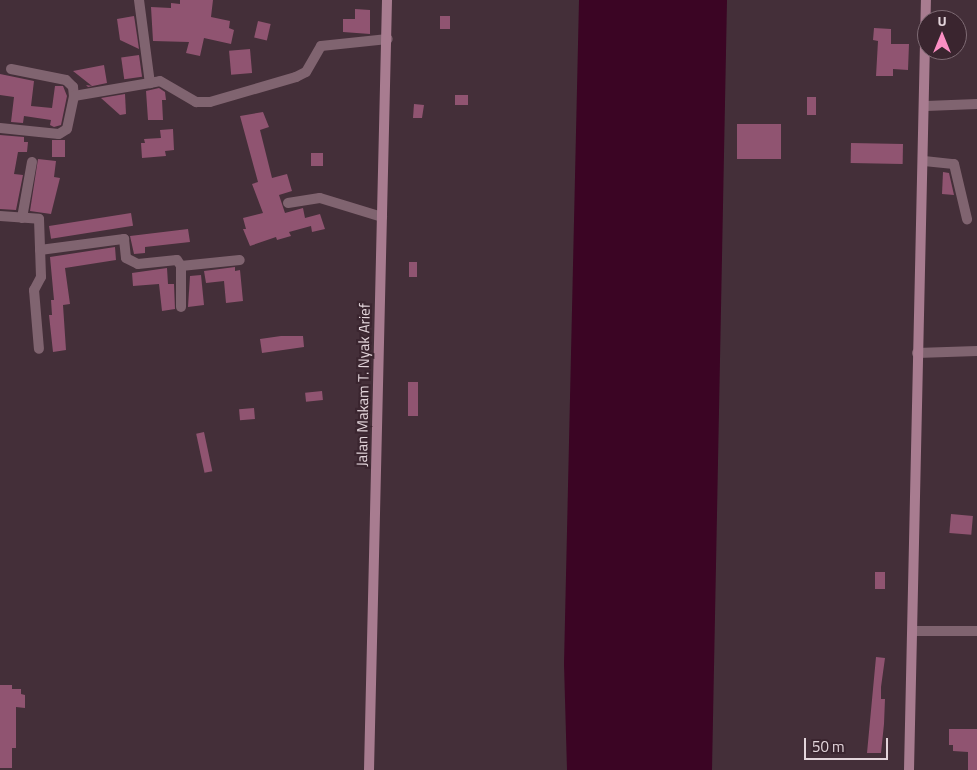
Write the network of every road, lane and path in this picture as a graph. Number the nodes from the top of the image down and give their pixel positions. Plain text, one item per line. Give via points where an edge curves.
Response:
1 (140, 0) edge
2 (387, 0) edge
3 (926, 0) edge
4 (388, 39) junction
5 (12, 69) dead end
6 (150, 83) junction
7 (74, 96) junction
8 (977, 104) edge
9 (929, 106) junction
10 (0, 128) edge
11 (924, 161) junction
12 (32, 162) dead end
13 (288, 203) dead end
14 (0, 216) edge
15 (382, 217) junction
16 (22, 218) junction
17 (967, 219) dead end
18 (40, 250) junction
19 (240, 260) dead end
20 (181, 266) junction
21 (182, 307) dead end
22 (39, 348) dead end
23 (977, 351) edge
24 (917, 353) junction
25 (977, 631) edge
26 (912, 632) junction
27 (369, 770) edge
28 (908, 770) edge

1 - 6 street
2 - 4 street, Jalan Makam T. Nyak Arief
3 - 9 street
4 - 6 street via 321,46 302,74 210,102 189,99 160,81
4 - 15 street, Jalan Makam T. Nyak Arief
5 - 7 street via 66,80
6 - 7 street
7 - 10 street via 64,133
8 - 9 street
9 - 11 street
11 - 17 street via 950,162 957,171
11 - 24 street
12 - 16 street
13 - 15 street via 320,198
14 - 16 street
15 - 27 street, Jalan Makam T. Nyak Arief
16 - 18 street via 39,219
18 - 20 street via 124,239 126,258 138,264 177,260
18 - 22 street via 41,276 34,290
19 - 20 street
20 - 21 street
23 - 24 street
24 - 26 street
25 - 26 street
26 - 28 street

